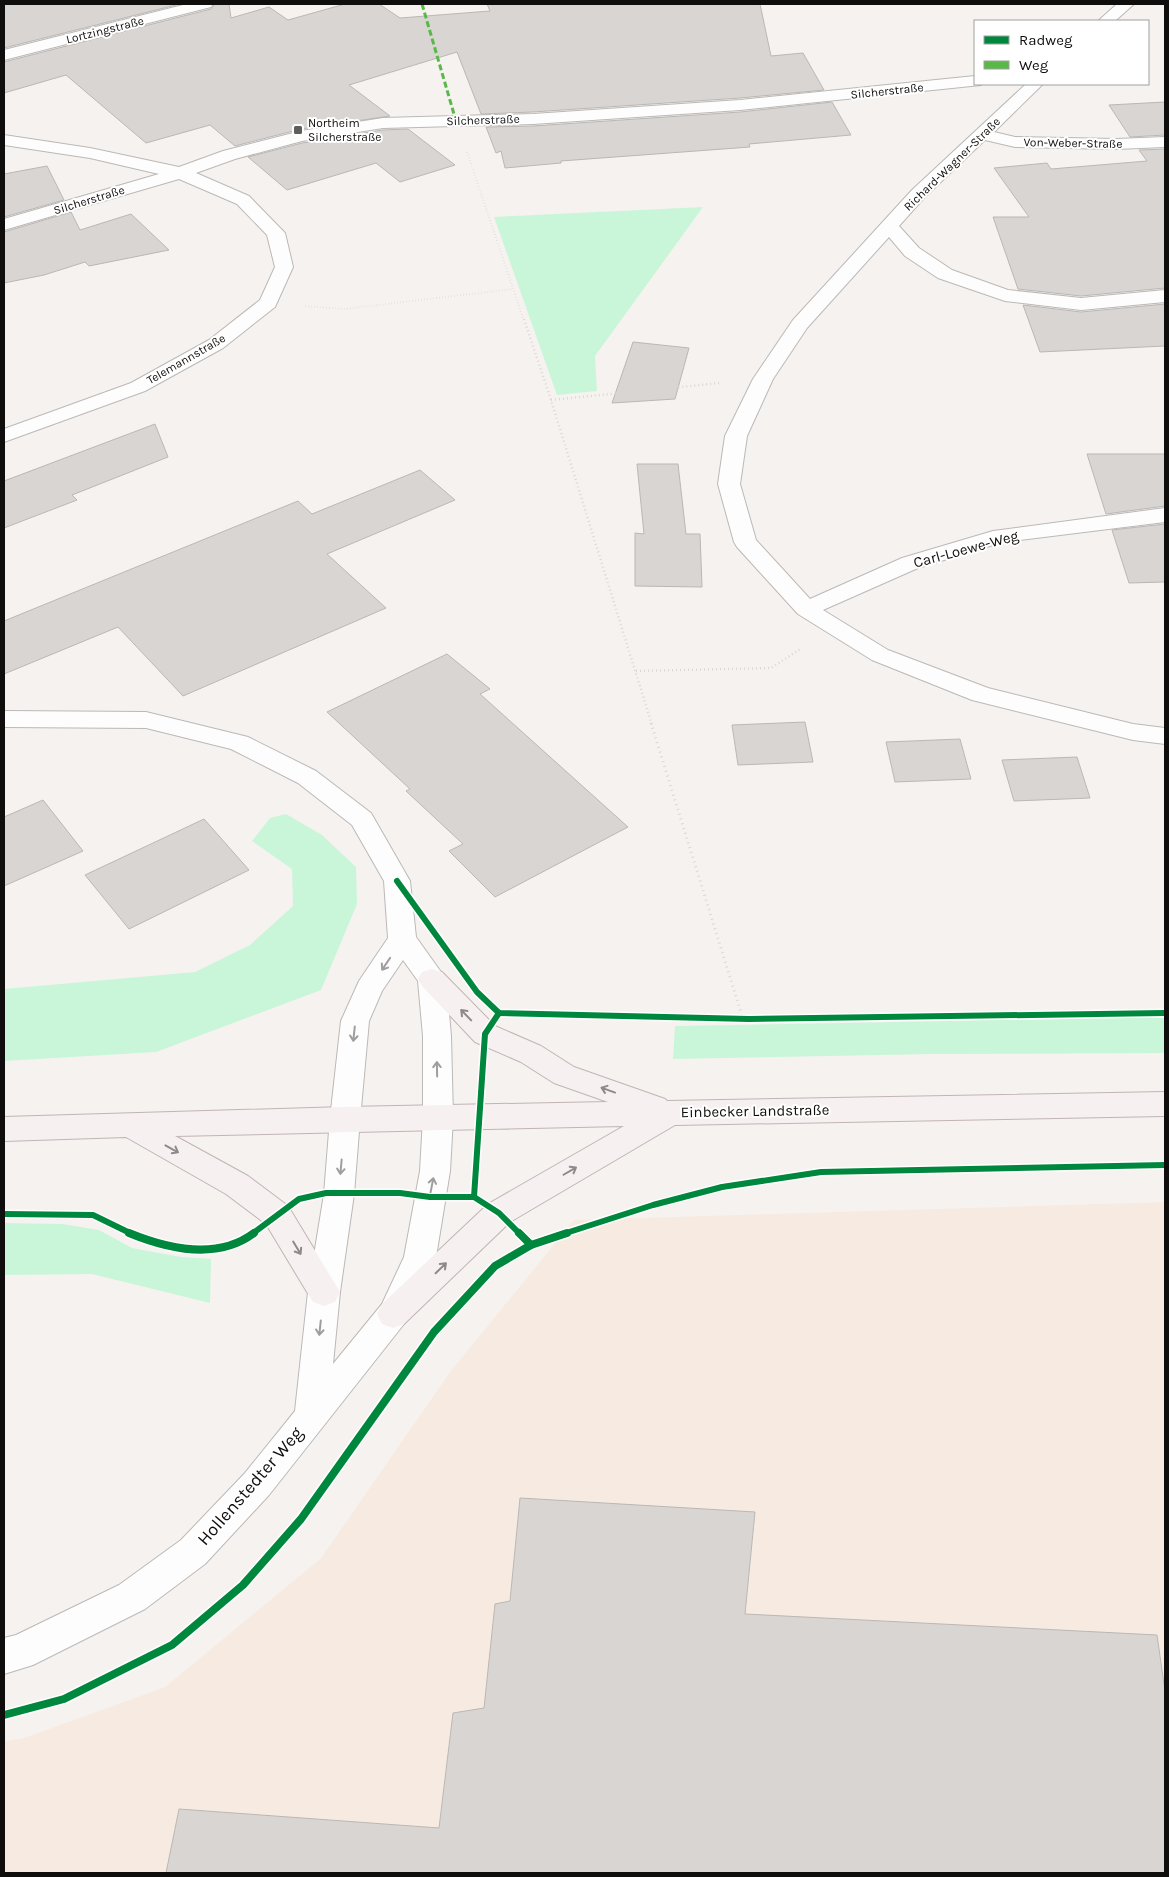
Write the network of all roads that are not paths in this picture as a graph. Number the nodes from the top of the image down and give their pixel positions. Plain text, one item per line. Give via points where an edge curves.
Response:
1 (205, 4) edge
2 (1126, 4) edge
3 (1107, 20) edge
4 (4, 55) edge
5 (974, 81) edge
6 (1035, 85) edge
7 (982, 134) junction
8 (4, 140) edge
9 (1165, 142) edge
10 (180, 173) junction
11 (4, 225) edge
12 (890, 226) junction
13 (1165, 296) edge
14 (4, 436) edge
15 (1165, 515) edge
16 (806, 608) junction
17 (4, 719) edge
18 (1165, 736) edge
19 (402, 939) junction
20 (432, 979) junction
21 (1165, 1104) edge
22 (670, 1113) junction
23 (438, 1118) junction
24 (345, 1119) junction
25 (130, 1125) junction
26 (4, 1129) edge
27 (324, 1292) junction
28 (394, 1314) junction
29 (311, 1415) junction
30 (4, 1656) edge

1 - 4 street, Lortzingstraße
2 - 3 street
5 - 10 street, Silcherstraße via 740,105 533,119 383,123 301,136 229,155
6 - 7 street, Richard-Wagner-Straße
7 - 9 street, Von-Weber-Straße via 1015,142
7 - 12 street, Richard-Wagner-Straße via 918,194
8 - 10 street, Telemannstraße via 90,153
10 - 11 street, Silcherstraße
10 - 14 street, Telemannstraße via 243,200 276,233 284,267 268,302 216,344 138,387
12 - 13 street via 912,252 945,274 1004,295 1081,304
12 - 16 street, Richard-Wagner-Straße via 800,324 763,379 736,436 729,484 745,542
15 - 16 street, Carl-Loewe-Weg via 1001,536 910,564
16 - 18 street, Richard-Wagner-Straße via 880,655 981,694 1133,732
17 - 19 street via 146,720 239,743 307,777 362,819 397,881
19 - 20 street
19 -> 24 street via 370,988 356,1021
22 -> 20 main road via 564,1075 531,1054 486,1034
23 -> 20 street, Hollenstedter Weg via 437,1036
21 - 22 main road, Einbecker Landstraße
22 - 23 main road, Einbecker Landstraße
28 -> 22 main road via 499,1213
23 - 24 main road, Einbecker Landstraße
28 -> 23 street, Hollenstedter Weg via 420,1258 435,1171
24 - 25 main road, Einbecker Landstraße
24 -> 27 street via 339,1194
25 - 26 main road, Einbecker Landstraße
25 -> 27 main road via 237,1185 277,1215
27 -> 29 street
28 - 29 street, Hollenstedter Weg
29 - 30 street, Hollenstedter Weg via 257,1484 193,1552 132,1597 20,1652

